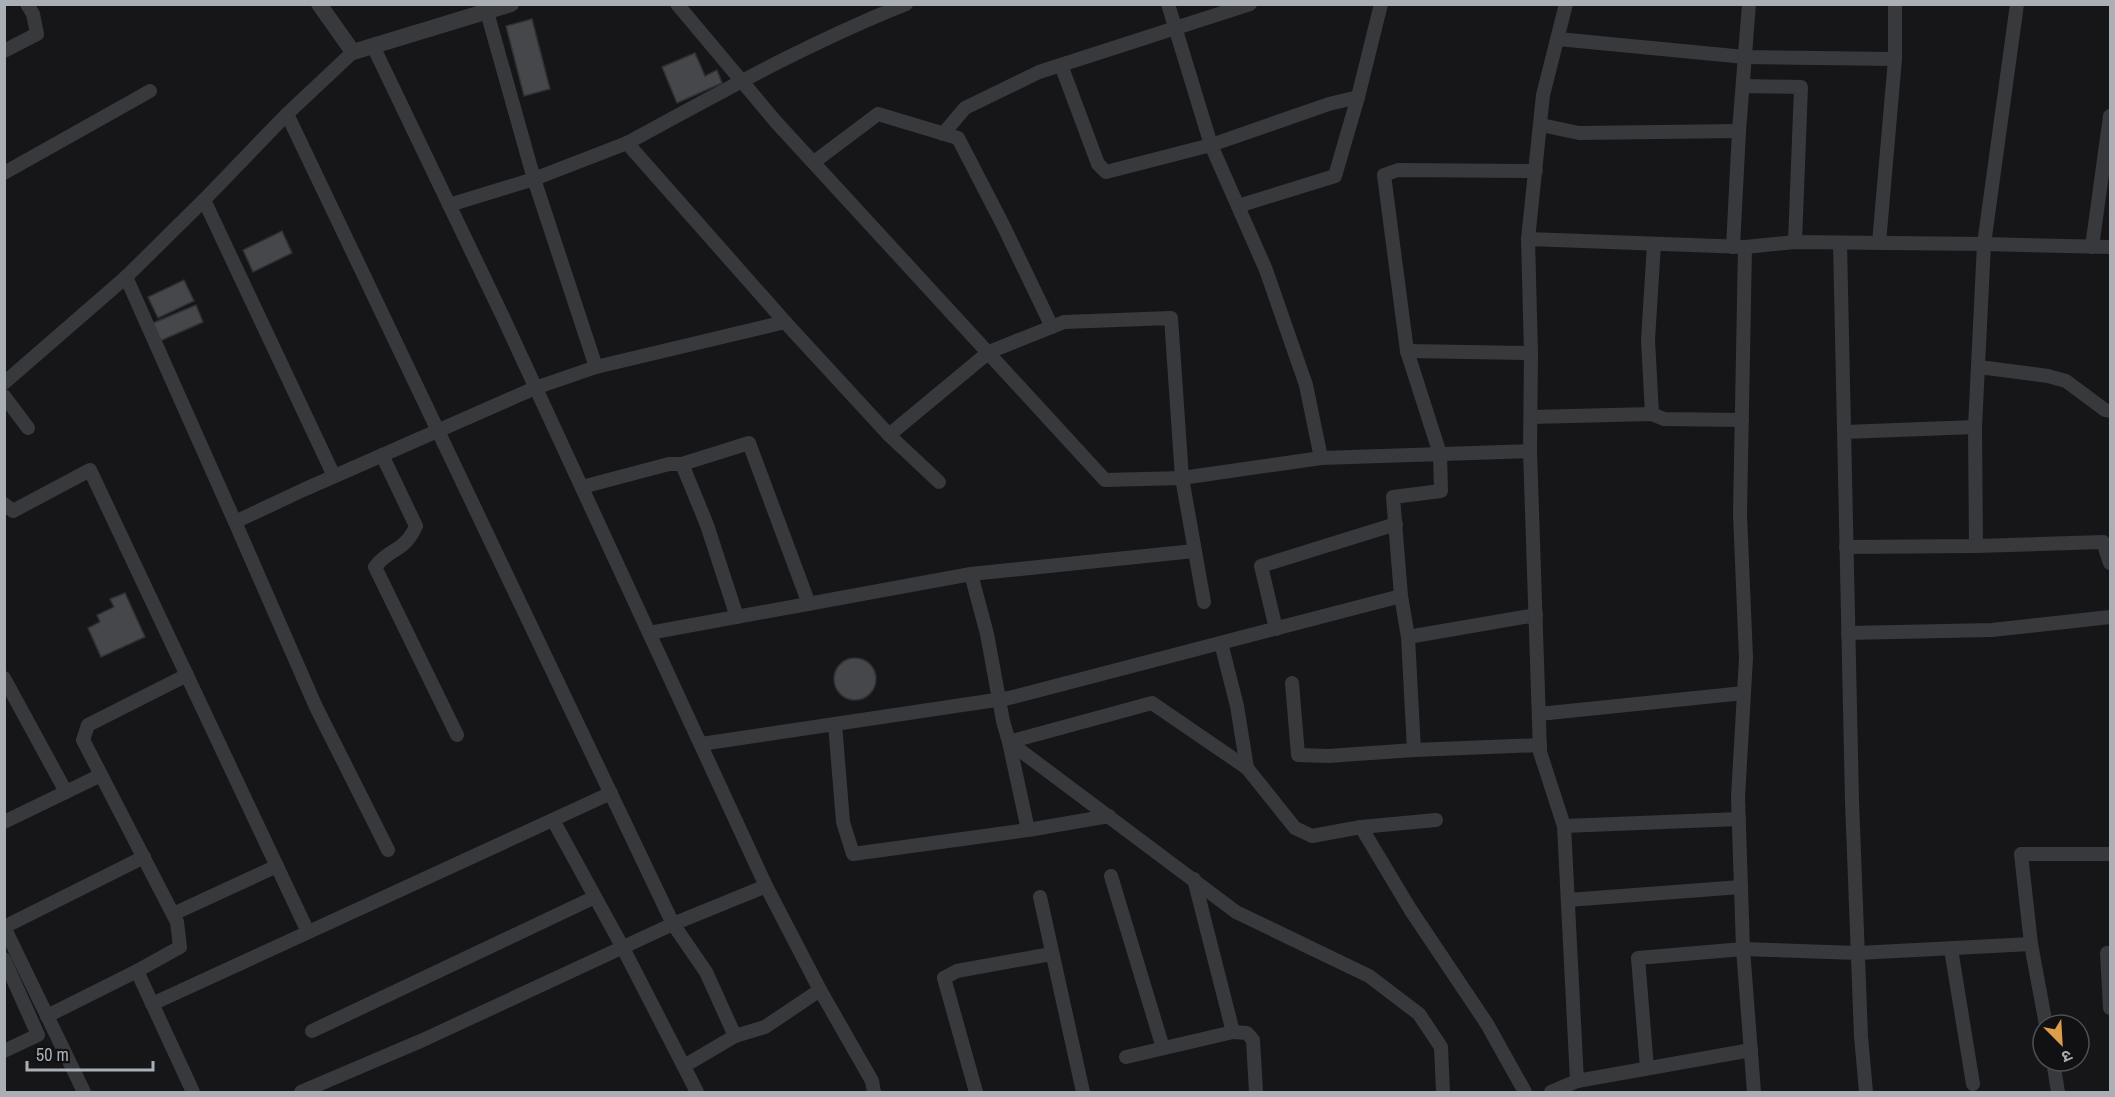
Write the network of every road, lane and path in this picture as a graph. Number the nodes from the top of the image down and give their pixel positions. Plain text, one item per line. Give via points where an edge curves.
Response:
1 (27, 4) edge
2 (319, 4) edge
3 (511, 4) edge
4 (676, 4) edge
5 (906, 4) edge
6 (1168, 4) edge
7 (1250, 4) edge
8 (1381, 4) edge
9 (1566, 4) edge
10 (1749, 4) edge
11 (1895, 4) edge
12 (2017, 4) edge
13 (487, 12) junction
14 (1175, 30) junction
15 (1558, 39) junction
16 (373, 46) junction
17 (4, 51) edge
18 (353, 52) junction
19 (1745, 57) junction
20 (1895, 59) junction
21 (1061, 65) junction
22 (741, 81) junction
23 (1743, 86) junction
24 (150, 91) dead end
25 (1359, 97) junction
26 (286, 114) junction
27 (2110, 116) edge
28 (1541, 125) junction
29 (1739, 131) junction
30 (943, 134) junction
31 (627, 143) junction
32 (1211, 145) junction
33 (814, 162) junction
34 (1536, 171) junction
35 (4, 173) edge
36 (534, 179) junction
37 (204, 200) junction
38 (449, 205) junction
39 (1238, 206) junction
40 (1528, 239) junction
41 (1795, 243) junction
42 (1840, 243) junction
43 (1879, 243) junction
44 (1654, 244) junction
45 (1984, 244) junction
46 (1739, 247) junction
47 (2092, 247) junction
48 (2110, 247) edge
49 (126, 277) junction
50 (785, 322) junction
51 (1052, 327) junction
52 (1407, 351) junction
53 (989, 352) junction
54 (1531, 353) junction
55 (596, 367) junction
56 (1979, 367) junction
57 (4, 382) edge
58 (536, 388) junction
59 (4, 396) edge
60 (2110, 411) edge
61 (1652, 414) junction
62 (1531, 417) junction
63 (1742, 420) junction
64 (1976, 427) junction
65 (28, 428) dead end
66 (439, 430) junction
67 (1844, 432) junction
68 (889, 435) junction
69 (1530, 452) junction
70 (1440, 454) junction
71 (382, 455) junction
72 (1321, 458) junction
73 (682, 464) junction
74 (334, 477) junction
75 (1182, 478) junction
76 (939, 482) dead end
77 (582, 487) junction
78 (4, 504) edge
79 (235, 522) junction
80 (1396, 524) junction
81 (1976, 546) junction
82 (1846, 547) junction
83 (1194, 551) junction
84 (2110, 563) edge
85 (971, 574) junction
86 (1401, 596) junction
87 (1204, 602) dead end
88 (809, 603) junction
89 (1536, 615) junction
90 (737, 617) junction
91 (2110, 617) edge
92 (1276, 629) junction
93 (649, 633) junction
94 (1848, 633) junction
95 (1408, 637) junction
96 (1221, 643) junction
97 (187, 675) junction
98 (4, 678) edge
99 (1293, 683) dead end
100 (1744, 693) junction
101 (999, 699) junction
102 (1539, 714) junction
103 (835, 724) junction
104 (457, 735) dead end
105 (1009, 742) junction
106 (701, 744) junction
107 (1540, 745) junction
108 (1414, 750) junction
109 (1247, 768) junction
110 (101, 775) junction
111 (66, 792) junction
112 (611, 793) junction
113 (1109, 816) junction
114 (1739, 819) junction
115 (553, 820) junction
116 (1436, 820) dead end
117 (4, 822) edge
118 (1564, 826) junction
119 (1360, 827) junction
120 (1028, 830) junction
121 (388, 850) dead end
122 (2110, 854) edge
123 (144, 857) junction
124 (277, 866) junction
125 (1111, 876) dead end
126 (1194, 879) junction
127 (766, 886) junction
128 (1741, 887) junction
129 (595, 897) junction
130 (1040, 897) dead end
131 (1568, 900) junction
132 (173, 914) junction
133 (674, 924) junction
134 (4, 927) edge
135 (308, 933) junction
136 (2031, 944) junction
137 (622, 948) junction
138 (1743, 949) junction
139 (1951, 949) junction
140 (2110, 953) edge
141 (1052, 954) junction
142 (1858, 954) junction
143 (4, 959) edge
144 (137, 971) junction
145 (820, 990) junction
146 (152, 1004) junction
147 (2110, 1008) edge
148 (2044, 1013) edge
149 (47, 1016) junction
150 (312, 1031) dead end
151 (1233, 1032) junction
152 (735, 1036) junction
153 (1163, 1048) junction
154 (1751, 1050) junction
155 (4, 1051) edge
156 (1126, 1057) dead end
157 (684, 1066) junction
158 (1647, 1068) junction
159 (2055, 1073) edge
160 (1576, 1081) junction
161 (1973, 1083) dead end
162 (84, 1092) edge
163 (193, 1092) edge
164 (301, 1092) edge
165 (697, 1092) edge
166 (874, 1092) edge
167 (976, 1092) edge
168 (1083, 1092) edge
169 (1256, 1092) edge
170 (1443, 1092) edge
171 (1525, 1092) edge
172 (1551, 1092) edge
173 (1754, 1092) edge
174 (1866, 1092) edge
175 (2058, 1092) edge

1 - 17 street via 36,33
2 - 18 street
3 - 13 street
4 - 22 street
5 - 22 street via 848,27
6 - 14 street
7 - 14 street
8 - 25 street
9 - 15 street
10 - 19 street
11 - 20 street
12 - 45 street
13 - 16 street
13 - 36 street
14 - 21 street
14 - 32 street
15 - 19 street
15 - 28 street via 1543,95
16 - 18 street
16 - 38 street
18 - 26 street
19 - 20 street
19 - 23 street
20 - 43 street
21 - 30 street via 965,108
21 - 32 street via 1098,164 1106,172
22 - 31 street
22 - 33 street
23 - 29 street
23 - 41 street via 1801,87
24 - 35 street
25 - 32 street
25 - 39 street via 1335,176
26 - 37 street
26 - 66 street
27 - 47 street
28 - 29 street via 1579,133
28 - 34 street
29 - 46 street
30 - 33 street via 878,114
30 - 51 street via 958,138
31 - 36 street
31 - 50 street
32 - 39 street
33 - 53 street
34 - 40 street
34 - 52 street via 1398,170 1384,175
36 - 38 street
36 - 55 street
37 - 49 street
37 - 74 street
38 - 58 street
39 - 72 street via 1266,270 1306,385
40 - 44 street
40 - 54 street
41 - 42 street
41 - 46 street
42 - 43 street
42 - 67 street
43 - 45 street
44 - 46 street
44 - 61 street via 1648,340
45 - 47 street
45 - 56 street
46 - 63 street
47 - 48 street
49 - 57 street
49 - 79 street
50 - 55 street
50 - 68 street
51 - 53 street
51 - 75 street via 1064,322 1171,318
52 - 54 street
52 - 70 street
53 - 68 street
53 - 75 street via 1105,480
54 - 62 street
55 - 58 street
56 - 60 street via 2066,381
56 - 64 street
58 - 66 street
58 - 77 street
59 - 65 street
61 - 62 street
61 - 63 street via 1664,419
62 - 69 street
63 - 100 street
64 - 67 street
64 - 81 street
66 - 71 street
66 - 112 street
67 - 82 street
68 - 76 street
69 - 70 street
69 - 89 street
70 - 72 street
70 - 80 street via 1441,491 1393,497
71 - 74 street
71 - 104 street via 416,526 411,539 383,556 375,567
72 - 75 street
73 - 77 street
73 - 88 street via 749,443
73 - 90 street
74 - 79 street
75 - 83 street
77 - 93 street
78 - 97 street via 13,511 90,470
79 - 121 street via 316,707
80 - 86 street
80 - 92 street via 1262,566
81 - 82 street
81 - 84 street via 2103,542
82 - 94 street
83 - 85 street
83 - 87 street
85 - 88 street
85 - 101 street
86 - 92 street
86 - 95 street
88 - 90 street
89 - 95 street
89 - 102 street
90 - 93 street
91 - 94 street via 1992,630
92 - 96 street
93 - 106 street
94 - 142 street
95 - 108 street
96 - 101 street
96 - 109 street
97 - 110 street via 88,725 83,740
97 - 124 street
98 - 111 street
99 - 108 street via 1298,755
100 - 102 street
100 - 114 street
101 - 103 street
101 - 105 street
102 - 107 street
103 - 106 street
103 - 120 street via 843,822 853,854
105 - 109 street via 1152,704
105 - 113 street
105 - 120 street
106 - 127 street
107 - 108 street
107 - 118 street
109 - 119 street via 1295,828 1312,836
110 - 111 street
110 - 123 street
111 - 117 street
112 - 115 street
112 - 133 street
113 - 120 street
113 - 126 street
114 - 118 street
114 - 128 street
115 - 129 street
115 - 135 street
116 - 119 street
118 - 131 street
119 - 171 street via 1488,1023
122 - 136 street via 2021,854
123 - 132 street
123 - 134 street
124 - 132 street
124 - 135 street
125 - 153 street
126 - 151 street
126 - 170 street via 1236,912 1370,976 1419,1014 1441,1047
127 - 133 street
127 - 145 street
128 - 131 street
128 - 138 street
129 - 137 street
129 - 150 street
130 - 141 street
131 - 160 street
132 - 144 street via 180,946
133 - 137 street
133 - 152 street via 706,972
134 - 149 street
135 - 146 street
136 - 139 street
136 - 148 street
137 - 157 street
137 - 164 street
138 - 142 street
138 - 154 street
138 - 158 street via 1638,958
139 - 142 street
139 - 161 street
140 - 147 street
141 - 167 street via 957,971 944,978
141 - 168 street
142 - 174 street
143 - 155 street via 38,1035
144 - 146 street
144 - 149 street
145 - 152 street via 765,1027
145 - 166 street via 872,1081
146 - 163 street
149 - 162 street
151 - 153 street
151 - 169 street via 1247,1033 1252,1040
152 - 157 street
153 - 156 street
154 - 158 street
154 - 173 street
157 - 165 street
158 - 160 street
159 - 175 street
160 - 172 street

